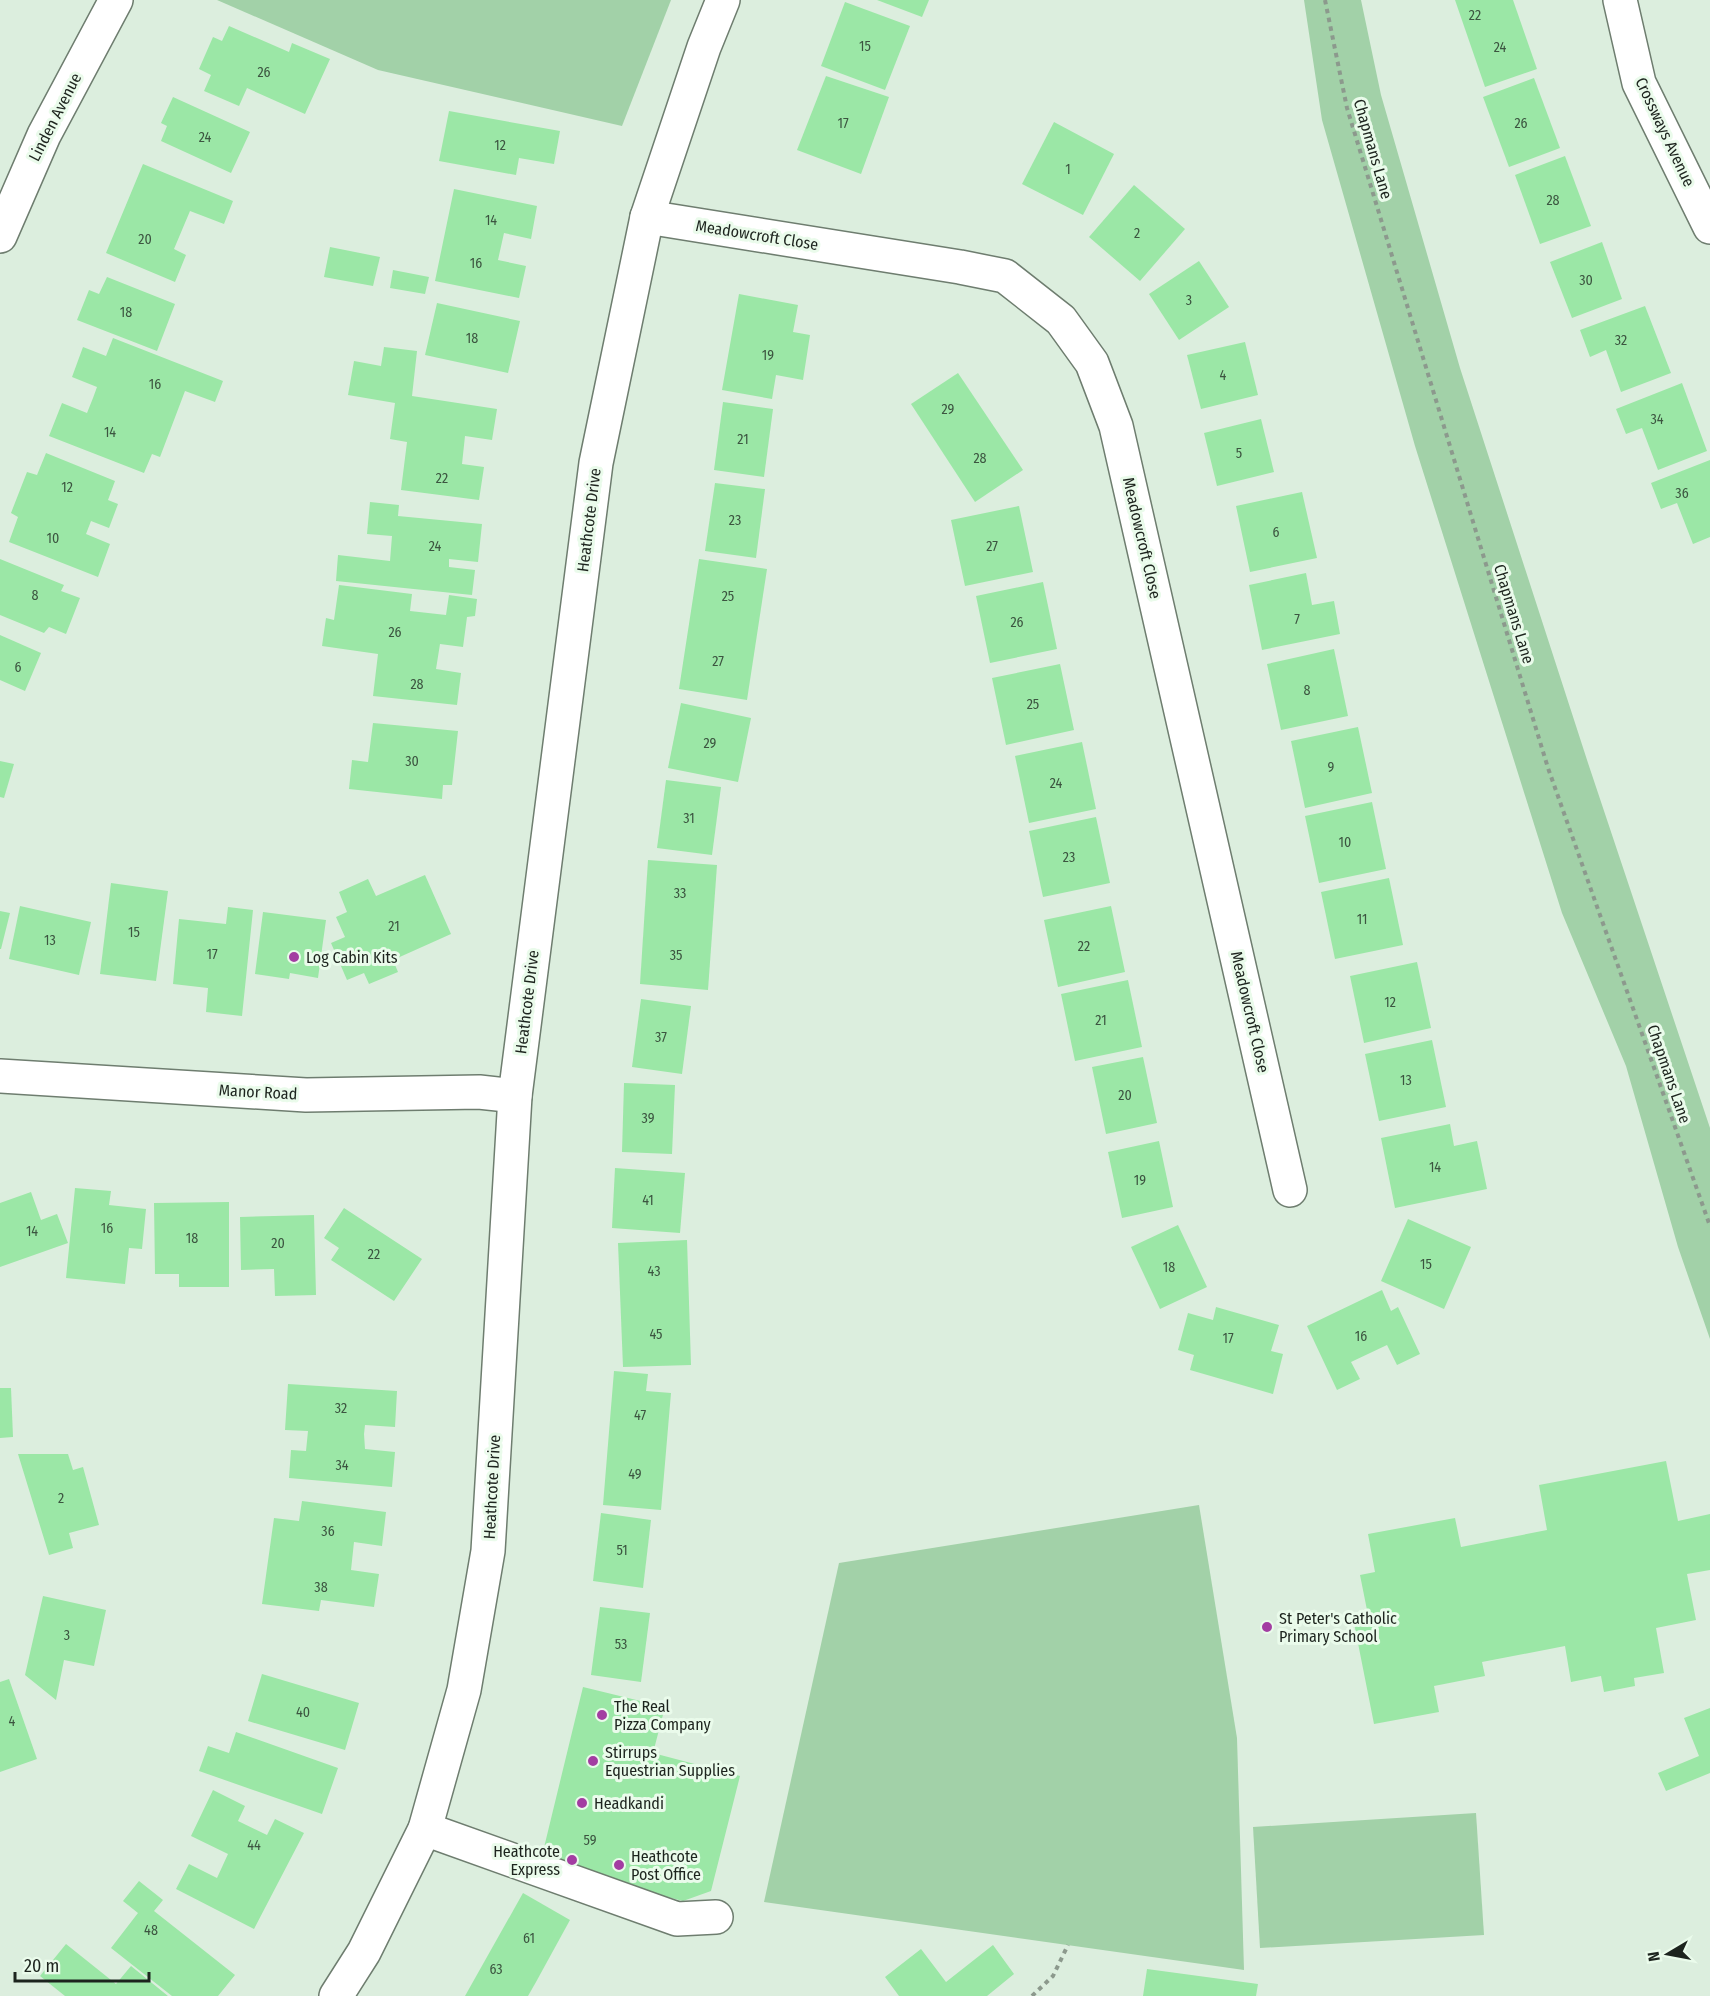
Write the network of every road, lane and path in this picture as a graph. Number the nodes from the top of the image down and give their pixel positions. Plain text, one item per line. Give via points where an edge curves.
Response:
1 (116, 0) edge
2 (723, 0) edge
3 (1324, 0) edge
4 (1620, 0) edge
5 (647, 217) junction
6 (1710, 227) edge
7 (0, 236) edge
8 (0, 1076) edge
9 (515, 1095) junction
10 (1290, 1190) dead end
11 (1710, 1226) edge
12 (425, 1829) junction
13 (716, 1917) dead end
14 (1068, 1945) dead end
15 (336, 1996) edge
16 (1032, 1996) edge

1 - 7 street, Linden Avenue via 44,135
2 - 5 street, Heathcote Drive
3 - 11 path, Chapmans Lane via 1347,108 1548,768
4 - 6 street, Crossways Avenue via 1639,83
5 - 9 street, Heathcote Drive via 596,463
5 - 10 street, Meadowcroft Close via 1005,276 1061,320 1092,363 1116,426
8 - 9 street, Manor Road via 306,1095
9 - 12 street, Heathcote Drive via 488,1551 464,1690
12 - 13 street via 677,1919
12 - 15 street, Heathcote Drive via 364,1952
14 - 16 path via 1053,1976

